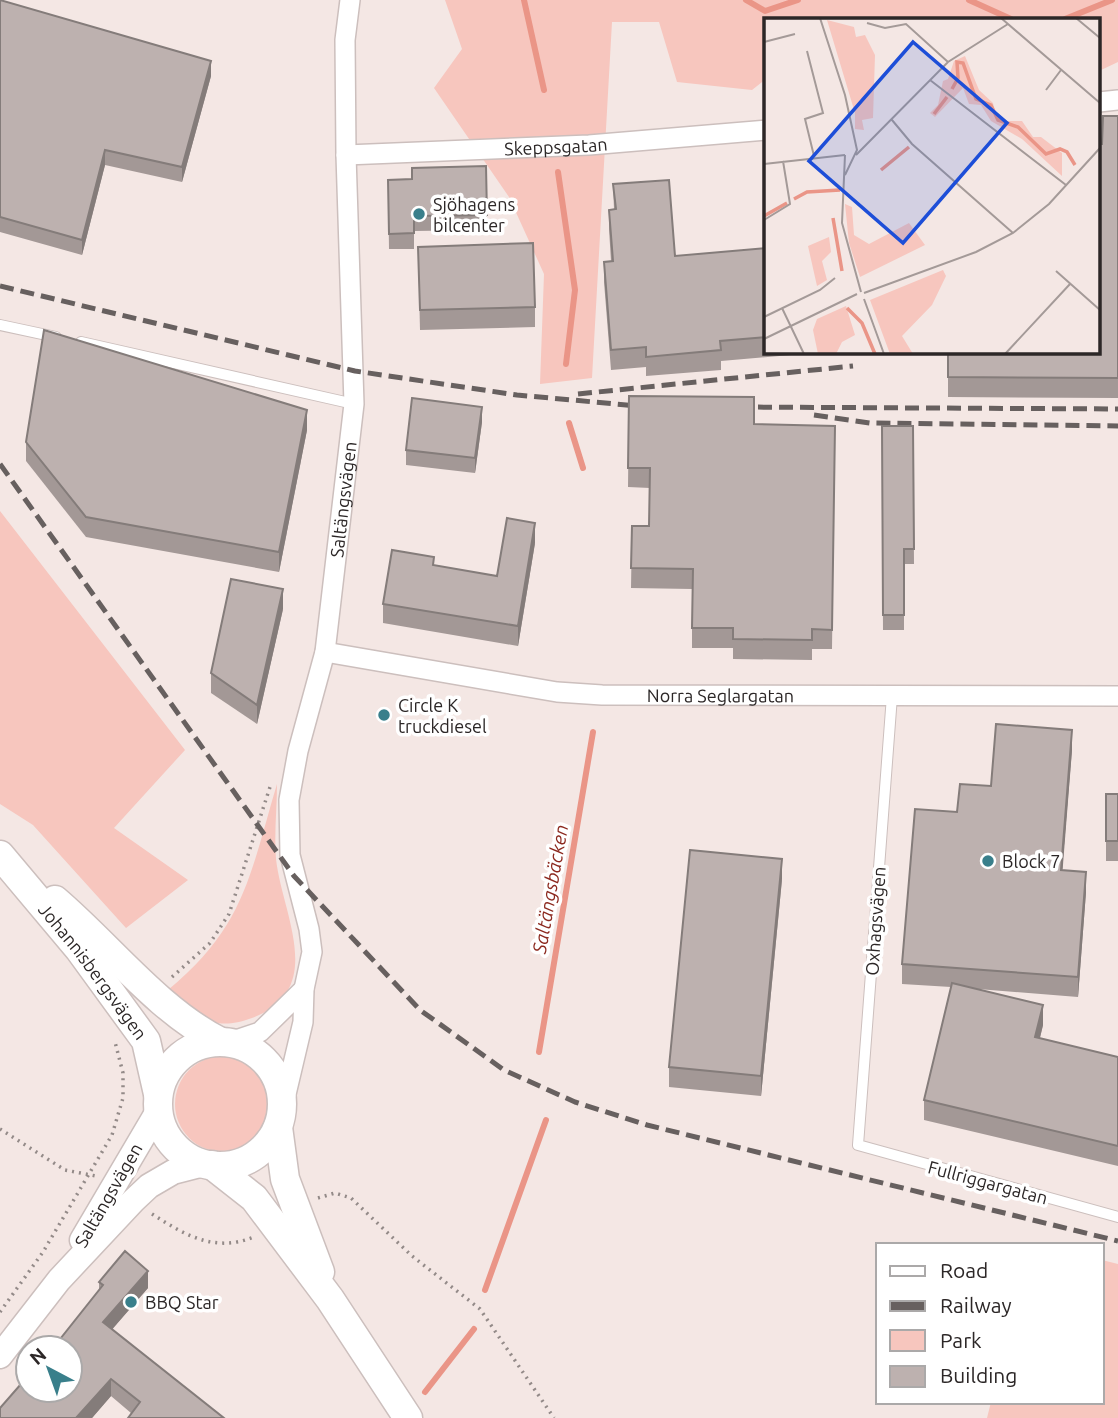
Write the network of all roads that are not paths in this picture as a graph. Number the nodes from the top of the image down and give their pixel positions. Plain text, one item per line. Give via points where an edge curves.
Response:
1 (350, 0) edge
2 (1118, 100) edge
3 (1100, 102) edge
4 (764, 130) edge
5 (346, 155) junction
6 (0, 325) edge
7 (354, 404) junction
8 (325, 652) junction
9 (892, 696) junction
10 (1118, 696) edge
11 (0, 854) edge
12 (304, 989) junction
13 (224, 1042) junction
14 (158, 1105) junction
15 (280, 1119) junction
16 (858, 1145) joint
17 (208, 1165) junction
18 (1118, 1217) edge
19 (59, 1280) junction
20 (330, 1298) junction
21 (1, 1353) edge
22 (408, 1418) edge

1 - 5 street, Saltängsvägen via 345,40
2 - 3 street
4 - 5 street, Skeppsgatan via 589,145
5 - 7 street, Saltängsvägen
6 - 7 lane
7 - 8 street, Saltängsvägen
8 - 9 street, Norra Seglargatan via 557,692
8 - 12 street, Saltängsvägen via 289,800 290,855 312,953
9 - 10 street, Norra Seglargatan
9 - 16 lane, Oxhagsvägen
11 - 13 main road, Johannisbergsvägen via 96,935 173,1013 192,1028
11 - 14 main road, Johannisbergsvägen via 79,949 146,1041
12 - 13 street via 260,1031
12 - 15 street, Saltängsvägen via 303,1021
13 - 14 main road via 203,1044 183,1053 161,1081
13 - 15 main road via 255,1052 269,1066 279,1085
14 - 17 main road via 165,1133 176,1147
14 - 19 street, Saltängsvägen
15 - 17 main road via 267,1145 248,1159
15 - 20 main road via 285,1179
16 - 18 lane, Fullriggargatan
17 - 19 street, Saltängsvägen via 173,1172 149,1186
17 - 20 main road via 254,1198
19 - 21 street, Saltängsvägen
20 - 22 main road

